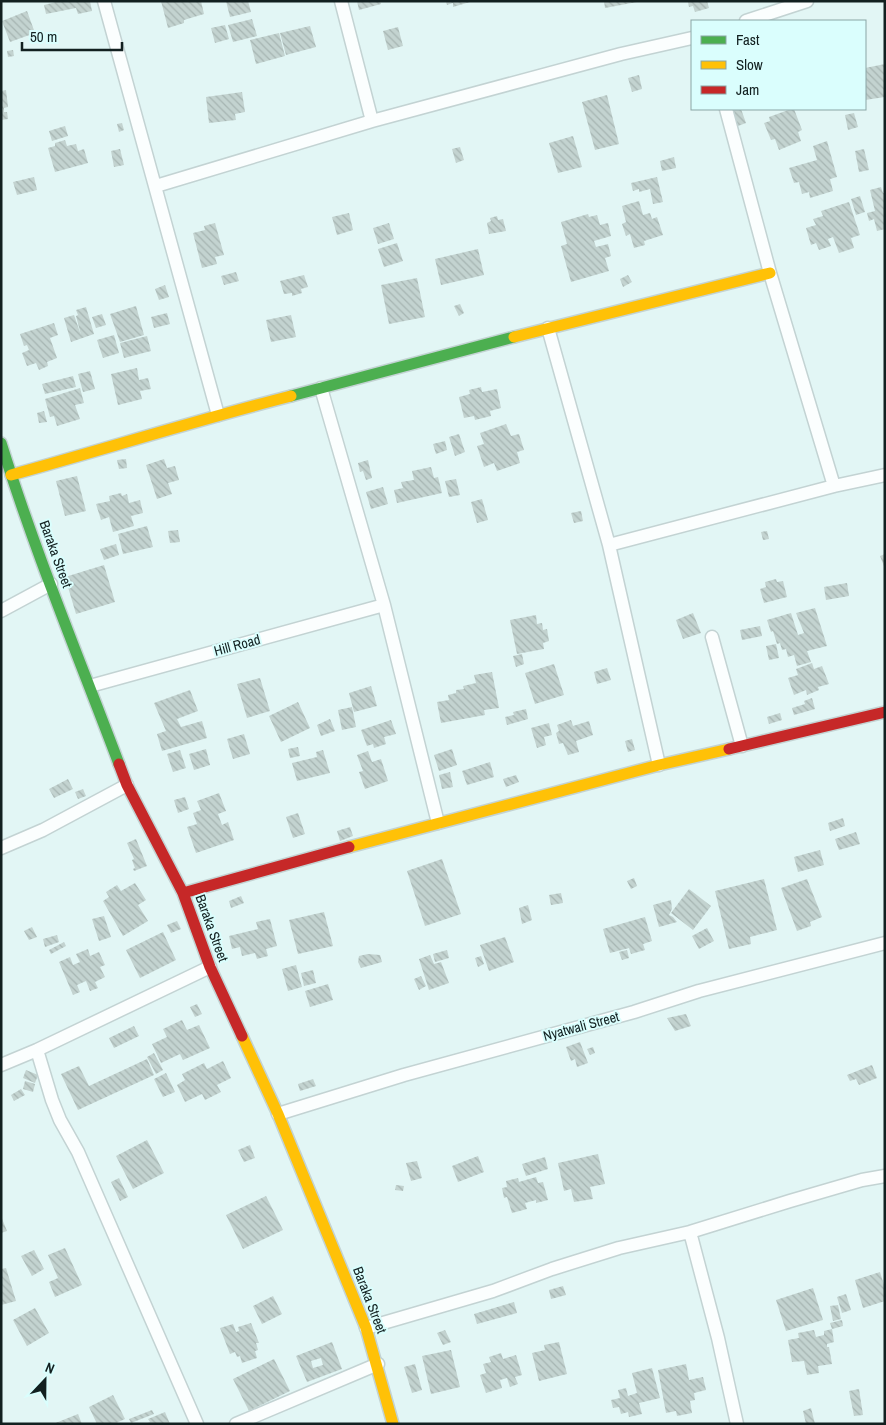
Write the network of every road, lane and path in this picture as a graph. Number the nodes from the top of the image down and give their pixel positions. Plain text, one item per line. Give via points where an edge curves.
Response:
1 (104, 1) edge
2 (341, 1) edge
3 (807, 1) edge
4 (749, 20) edge
5 (691, 38) edge
6 (726, 110) edge
7 (372, 121) junction
8 (156, 186) junction
9 (770, 273) junction
10 (548, 328) junction
11 (321, 388) junction
12 (218, 415) junction
13 (1, 442) edge
14 (11, 475) junction
15 (885, 475) edge
16 (834, 486) junction
17 (609, 545) junction
18 (51, 584) junction
19 (384, 605) junction
20 (1, 611) edge
21 (712, 637) dead end
22 (90, 686) junction
23 (885, 712) edge
24 (742, 746) junction
25 (659, 766) junction
26 (127, 785) junction
27 (438, 823) junction
28 (1, 848) edge
29 (183, 894) junction
30 (885, 943) edge
31 (210, 967) junction
32 (37, 1050) junction
33 (1, 1065) edge
34 (278, 1114) junction
35 (885, 1176) edge
36 (690, 1232) junction
37 (366, 1328) junction
38 (378, 1364) junction
39 (197, 1424) edge
40 (236, 1424) edge
41 (393, 1424) edge
42 (737, 1424) edge

1 - 8 street
2 - 7 street
3 - 4 street
5 - 7 street
6 - 9 street
7 - 8 street
8 - 12 street
9 - 10 street
9 - 16 street
10 - 11 street
10 - 17 street
11 - 12 street
11 - 19 street
12 - 14 street
13 - 14 street, Baraka Street
14 - 18 street, Baraka Street
15 - 16 street
16 - 17 street
17 - 25 street
18 - 20 street
18 - 22 street, Baraka Street
19 - 22 street, Hill Road
19 - 27 street
21 - 24 street
22 - 26 street, Baraka Street
23 - 24 street
24 - 25 street
25 - 27 street
26 - 28 street via 43,830
26 - 29 street, Baraka Street
27 - 29 street
29 - 31 street, Baraka Street
30 - 34 street, Nyatwali Street via 699,991
31 - 32 street
31 - 34 street, Baraka Street
32 - 33 street
32 - 39 street via 60,1120 78,1152
34 - 37 street, Baraka Street
35 - 36 street via 862,1180
36 - 37 street via 619,1248 493,1291
36 - 42 street
37 - 38 street, Baraka Street
38 - 40 street
38 - 41 street, Baraka Street

